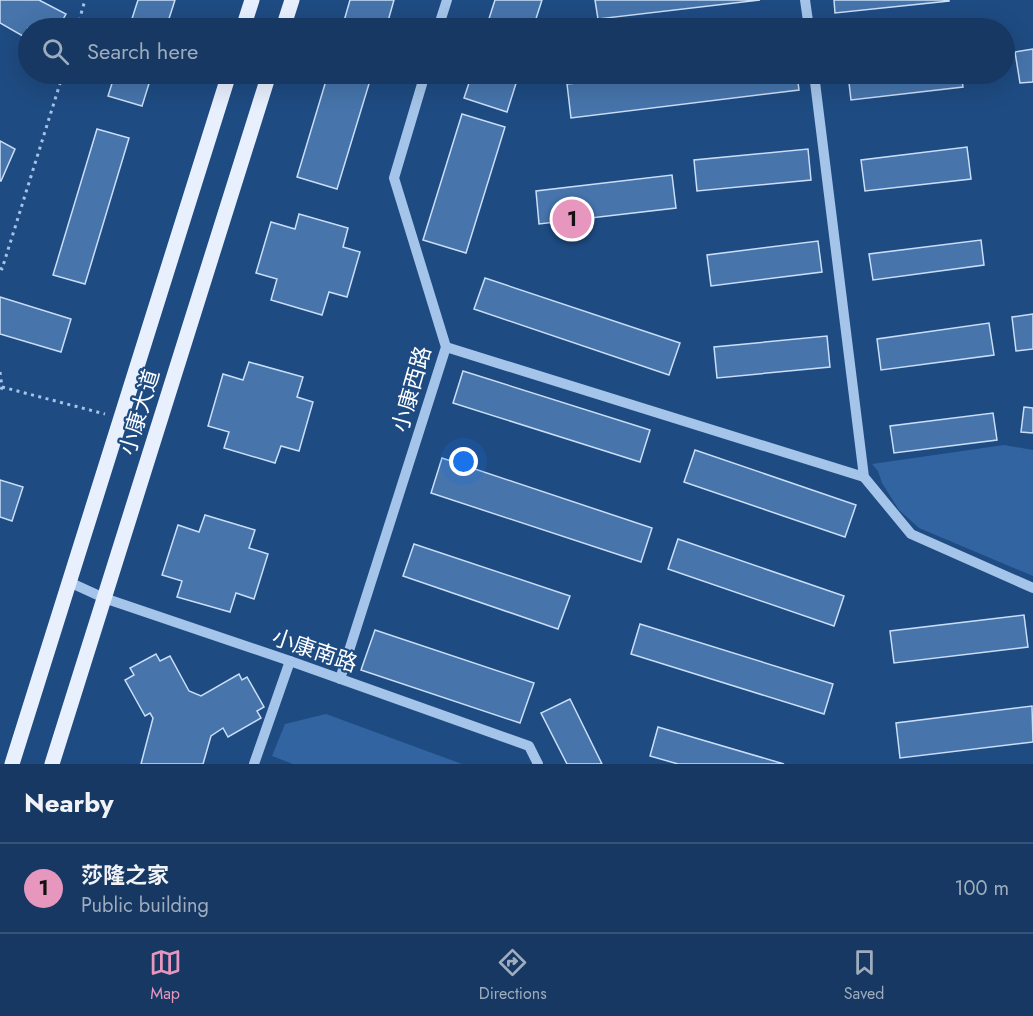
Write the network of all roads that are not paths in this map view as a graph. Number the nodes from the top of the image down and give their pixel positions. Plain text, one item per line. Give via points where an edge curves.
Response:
1 (252, 0) edge
2 (292, 0) edge
3 (447, 0) edge
4 (805, 0) edge
5 (246, 18) edge
6 (286, 18) edge
7 (441, 18) edge
8 (808, 18) edge
9 (226, 84) edge
10 (266, 84) edge
11 (422, 84) edge
12 (815, 84) edge
13 (446, 347) junction
14 (864, 477) junction
15 (69, 582) junction
16 (1033, 588) edge
17 (104, 598) junction
18 (290, 661) junction
19 (340, 679) junction
20 (12, 764) edge
21 (52, 764) edge
22 (254, 764) edge
23 (538, 764) edge

1 - 5 main road
2 - 6 main road
3 - 7 lane
4 - 8 lane
9 - 15 main road, 小康大道
10 - 17 main road, 小康大道
11 - 13 lane, 小康西路 via 394,178
12 - 14 lane
13 - 14 lane
13 - 19 lane, 小康西路
14 - 16 lane via 911,534
15 - 17 lane, 小康南路
15 - 20 main road, 小康大道
17 - 18 lane, 小康南路
17 - 21 main road, 小康大道
18 - 19 lane, 小康南路
18 - 22 lane
19 - 23 lane, 小康南路 via 529,746

